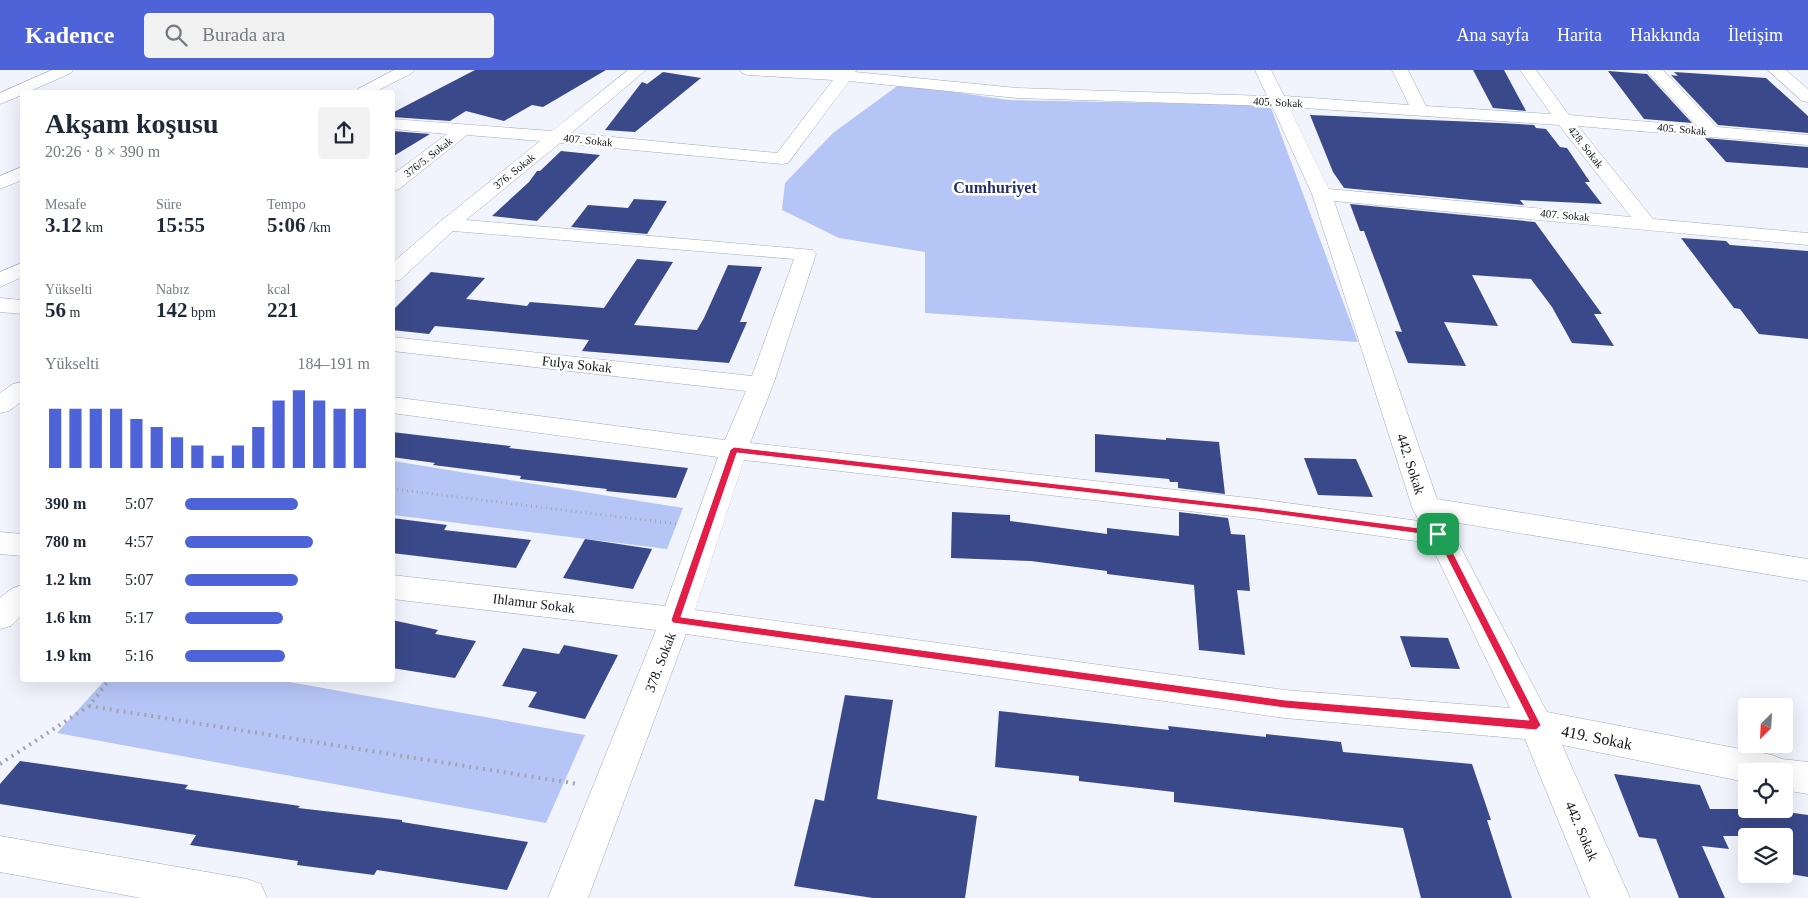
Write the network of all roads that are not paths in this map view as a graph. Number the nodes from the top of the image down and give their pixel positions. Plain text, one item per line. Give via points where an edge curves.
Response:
1 (66, 70) edge
2 (406, 70) edge
3 (638, 70) edge
4 (748, 70) edge
5 (879, 70) edge
6 (1263, 70) edge
7 (1400, 70) edge
8 (1528, 70) edge
9 (1654, 70) edge
10 (1776, 70) edge
11 (1780, 70) edge
12 (1799, 71) dead end
13 (846, 73) edge
14 (20, 90) edge
15 (20, 90) edge
16 (368, 90) edge
17 (1808, 97) edge
18 (0, 99) edge
19 (20, 101) edge
20 (1278, 102) junction
21 (1420, 111) junction
22 (1564, 120) junction
23 (395, 124) edge
24 (464, 129) junction
25 (1712, 132) junction
26 (556, 137) junction
27 (1808, 140) edge
28 (20, 174) edge
29 (0, 183) edge
30 (395, 183) edge
31 (1322, 194) junction
32 (1646, 223) junction
33 (448, 225) junction
34 (1808, 239) edge
35 (20, 270) edge
36 (395, 272) edge
37 (0, 280) edge
38 (0, 305) edge
39 (20, 307) edge
40 (395, 344) edge
41 (761, 385) junction
42 (20, 391) edge
43 (395, 405) edge
44 (0, 406) edge
45 (734, 450) junction
46 (1432, 520) junction
47 (0, 543) edge
48 (20, 545) edge
49 (1808, 570) edge
50 (395, 587) edge
51 (20, 599) edge
52 (0, 617) edge
53 (676, 620) junction
54 (1536, 725) junction
55 (1738, 764) edge
56 (1793, 776) edge
57 (1808, 778) edge
58 (0, 854) edge
59 (247, 898) edge
60 (568, 898) edge
61 (1610, 898) edge

1 - 15 street
2 - 16 street
3 - 26 street, 376. Sokak
4 - 13 street, 405. Sokak
5 - 13 street via 870,74
6 - 20 street, 442. Sokak
7 - 21 street
8 - 22 street, 428. Sokak
9 - 25 street
10 - 17 street
11 - 12 street
13 - 20 street, 405. Sokak via 1017,93
13 - 26 street, 407. Sokak via 782,159
14 - 18 street
18 - 19 street
20 - 21 street, 405. Sokak
20 - 31 street, 442. Sokak
21 - 22 street, 405. Sokak
22 - 25 street, 405. Sokak
22 - 32 street, 428. Sokak
23 - 24 street, 407. Sokak
24 - 26 street, 407. Sokak
24 - 30 street, 376/5. Sokak
25 - 27 street, 405. Sokak
26 - 33 street, 376. Sokak
28 - 29 street
31 - 32 street, 407. Sokak
31 - 46 street, 442. Sokak
32 - 34 street, 407. Sokak
33 - 36 street, 376. Sokak
33 - 41 street, 378. Sokak via 806,254
35 - 37 street
38 - 39 street
40 - 41 street, Fulya Sokak
41 - 45 street, 378. Sokak
42 - 44 street
43 - 45 street
45 - 46 street via 1258,510
45 - 53 street, 378. Sokak
46 - 49 street
46 - 54 street, 442. Sokak
47 - 48 street
50 - 53 street, Ihlamur Sokak
51 - 52 street
53 - 54 street, 419. Sokak via 1285,704
53 - 60 street, 378. Sokak
54 - 55 street, 419. Sokak
54 - 61 street, 442. Sokak
56 - 57 street
58 - 59 street

